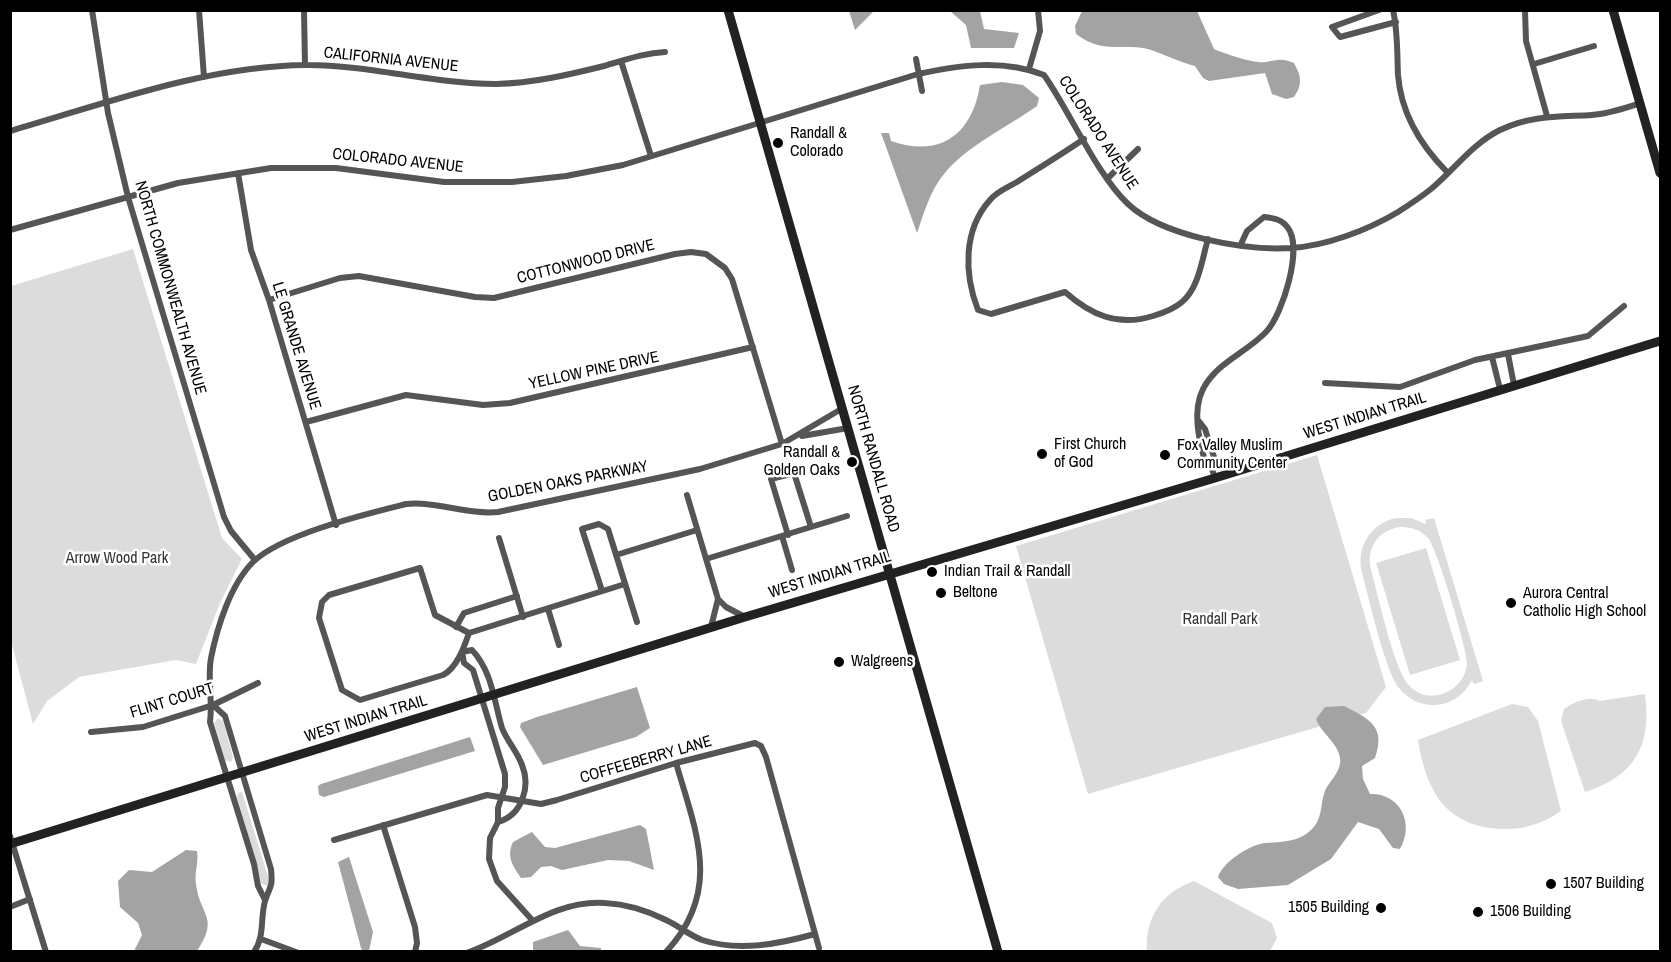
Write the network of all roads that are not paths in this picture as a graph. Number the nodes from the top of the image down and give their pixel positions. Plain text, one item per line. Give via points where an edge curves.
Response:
1 (92, 10) edge
2 (199, 10) edge
3 (304, 10) edge
4 (728, 10) edge
5 (1038, 10) edge
6 (1379, 10) edge
7 (1393, 10) edge
8 (1525, 10) edge
9 (1613, 10) edge
10 (1396, 22) junction
11 (1594, 46) dead end
12 (665, 52) dead end
13 (916, 59) dead end
14 (621, 61) junction
15 (1534, 64) junction
16 (305, 65) junction
17 (1029, 69) junction
18 (918, 74) junction
19 (204, 77) junction
20 (922, 90) dead end
21 (1641, 103) junction
22 (108, 104) junction
23 (1547, 116) junction
24 (761, 123) junction
25 (11, 129) edge
26 (1084, 139) junction
27 (1138, 149) dead end
28 (651, 156) junction
29 (238, 173) junction
30 (1448, 173) junction
31 (1660, 173) edge
32 (1108, 178) junction
33 (128, 197) junction
34 (10, 230) edge
35 (1208, 239) junction
36 (1241, 244) junction
37 (1292, 248) junction
38 (269, 300) junction
39 (1624, 306) dead end
40 (1660, 341) edge
41 (753, 347) junction
42 (1508, 354) junction
43 (1492, 357) junction
44 (1325, 383) dead end
45 (1514, 385) junction
46 (1500, 389) junction
47 (843, 408) junction
48 (306, 423) junction
49 (848, 429) junction
50 (795, 438) junction
51 (782, 444) junction
52 (1215, 478) junction
53 (687, 495) dead end
54 (847, 516) dead end
55 (336, 525) junction
56 (811, 527) junction
57 (697, 530) junction
58 (785, 536) junction
59 (500, 538) dead end
60 (616, 555) junction
61 (706, 559) junction
62 (255, 560) junction
63 (792, 570) dead end
64 (890, 573) junction
65 (625, 584) junction
66 (602, 591) junction
67 (517, 596) junction
68 (718, 599) junction
69 (548, 609) junction
70 (523, 617) junction
71 (745, 617) junction
72 (637, 622) dead end
73 (456, 627) junction
74 (711, 627) junction
75 (470, 633) junction
76 (559, 645) dead end
77 (462, 652) junction
78 (258, 683) dead end
79 (494, 695) junction
80 (481, 699) junction
81 (213, 705) junction
82 (91, 732) dead end
83 (675, 763) junction
84 (243, 773) junction
85 (227, 778) junction
86 (501, 797) junction
87 (523, 801) junction
88 (498, 822) junction
89 (383, 825) junction
90 (334, 840) dead end
91 (11, 841) edge
92 (30, 899) junction
93 (265, 900) junction
94 (10, 907) edge
95 (533, 921) junction
96 (683, 929) junction
97 (815, 934) junction
98 (261, 939) junction
99 (819, 948) dead end
100 (46, 951) edge
101 (254, 951) edge
102 (296, 951) edge
103 (415, 951) edge
104 (469, 951) edge
105 (666, 951) edge
106 (998, 951) edge

1 - 22 street, NORTH COMMONWEALTH AVENUE
2 - 19 street
3 - 16 street
4 - 24 main road, NORTH RANDALL ROAD
5 - 17 street via 1040,31
6 - 10 street via 1332,27 1340,37
7 - 10 street
8 - 15 street via 1525,33
9 - 21 main road
10 - 30 street via 1398,78 1404,105 1422,143
11 - 15 street
12 - 14 street, CALIFORNIA AVENUE
13 - 18 street
14 - 16 street, CALIFORNIA AVENUE via 562,77 495,84
14 - 28 street
15 - 23 street
16 - 19 street, CALIFORNIA AVENUE via 235,70
17 - 18 street, COLORADO AVENUE via 1002,64 942,68
17 - 26 street, COLORADO AVENUE via 1044,75
18 - 20 street
18 - 24 street, COLORADO AVENUE
19 - 22 street, CALIFORNIA AVENUE
21 - 23 street, COLORADO AVENUE via 1609,113
21 - 31 main road
22 - 25 street, CALIFORNIA AVENUE
22 - 33 street, NORTH COMMONWEALTH AVENUE
23 - 30 street, COLORADO AVENUE via 1499,130
24 - 28 street, COLORADO AVENUE
24 - 47 main road, NORTH RANDALL ROAD
26 - 32 street, COLORADO AVENUE
26 - 35 street via 990,198 977,218 970,236 968,266 978,310 991,314 1065,292 1096,315 1117,321 1164,313 1183,302 1194,285
27 - 32 street
28 - 29 street, COLORADO AVENUE via 566,176 512,182 444,182 316,167
29 - 33 street, COLORADO AVENUE via 178,183
29 - 38 street, LE GRANDE AVENUE via 250,250
30 - 37 street, COLORADO AVENUE via 1414,201 1377,223
32 - 35 street, COLORADO AVENUE via 1128,204 1148,217
33 - 34 street, COLORADO AVENUE
33 - 62 street, NORTH COMMONWEALTH AVENUE via 224,517
35 - 36 street, COLORADO AVENUE
36 - 37 street, COLORADO AVENUE
36 - 37 street via 1247,231 1264,218 1286,225 1292,234
37 - 52 street via 1289,284 1268,331 1216,369 1201,392 1198,439
38 - 41 street, COTTONWOOD DRIVE via 359,276 494,298 691,252 717,260 732,279
38 - 48 street, LE GRANDE AVENUE
39 - 42 street via 1588,336
40 - 45 main road, WEST INDIAN TRAIL
41 - 48 street, YELLOW PINE DRIVE via 510,403 483,405 406,395
41 - 51 street, COTTONWOOD DRIVE
42 - 43 street
42 - 45 street
43 - 44 street via 1400,387
43 - 46 street
45 - 46 main road, WEST INDIAN TRAIL
46 - 52 main road, WEST INDIAN TRAIL
47 - 49 main road, NORTH RANDALL ROAD
47 - 50 street, GOLDEN OAKS PARKWAY
48 - 55 street, LE GRANDE AVENUE
49 - 50 street, GOLDEN OAKS PARKWAY
49 - 64 main road, NORTH RANDALL ROAD
50 - 51 street, GOLDEN OAKS PARKWAY
51 - 55 street, GOLDEN OAKS PARKWAY via 700,469 509,510 476,513 416,503
52 - 64 main road, WEST INDIAN TRAIL
53 - 57 street
54 - 56 street
55 - 62 street, GOLDEN OAKS PARKWAY via 276,546
56 - 58 street
56 - 58 street via 794,472 771,479
57 - 60 street
57 - 61 street
58 - 61 street
58 - 63 street
59 - 67 street
60 - 65 street
60 - 66 street via 608,529 599,524 582,529
61 - 68 street
62 - 81 street, GOLDEN OAKS PARKWAY via 237,585 214,647 209,678
64 - 71 main road, WEST INDIAN TRAIL
64 - 106 main road, NORTH RANDALL ROAD
65 - 66 street
65 - 72 street
66 - 69 street
67 - 70 street
67 - 73 street via 464,613
68 - 71 street
68 - 74 street
69 - 70 street
69 - 76 street
70 - 75 street
71 - 74 main road, WEST INDIAN TRAIL
73 - 75 street
73 - 77 street via 433,612 420,568 329,595 318,612 342,690 360,700 450,672
74 - 79 main road, WEST INDIAN TRAIL
75 - 77 street
77 - 79 street via 472,650 479,657
77 - 80 street via 464,663 473,670
78 - 81 street, FLINT COURT
79 - 80 main road, WEST INDIAN TRAIL
79 - 87 street via 503,731 525,774
80 - 84 main road, WEST INDIAN TRAIL
80 - 86 street via 504,768 505,788
81 - 82 street, FLINT COURT via 143,727
81 - 84 street, GOLDEN OAKS PARKWAY via 225,716
81 - 85 street, GOLDEN OAKS PARKWAY via 210,722
83 - 87 street, COFFEEBERRY LANE via 541,804
83 - 96 street via 701,853 697,902
83 - 97 street, COFFEEBERRY LANE via 750,743 761,746
84 - 85 main road, WEST INDIAN TRAIL
84 - 93 street, GOLDEN OAKS PARKWAY via 271,869 273,886
85 - 91 main road, WEST INDIAN TRAIL
85 - 93 street, GOLDEN OAKS PARKWAY
86 - 87 street, COFFEEBERRY LANE
86 - 88 street
86 - 89 street, COFFEEBERRY LANE via 477,797
87 - 88 street via 507,819
88 - 95 street via 489,847 492,870 503,890
89 - 90 street, COFFEEBERRY LANE
89 - 103 street via 415,927
91 - 92 street
92 - 94 street
92 - 100 street
93 - 98 street, GOLDEN OAKS PARKWAY
95 - 96 street via 566,907 605,903 646,911
95 - 104 street via 506,937
96 - 97 street via 704,940 748,946
96 - 105 street
97 - 99 street, COFFEEBERRY LANE
98 - 101 street, GOLDEN OAKS PARKWAY
98 - 102 street

